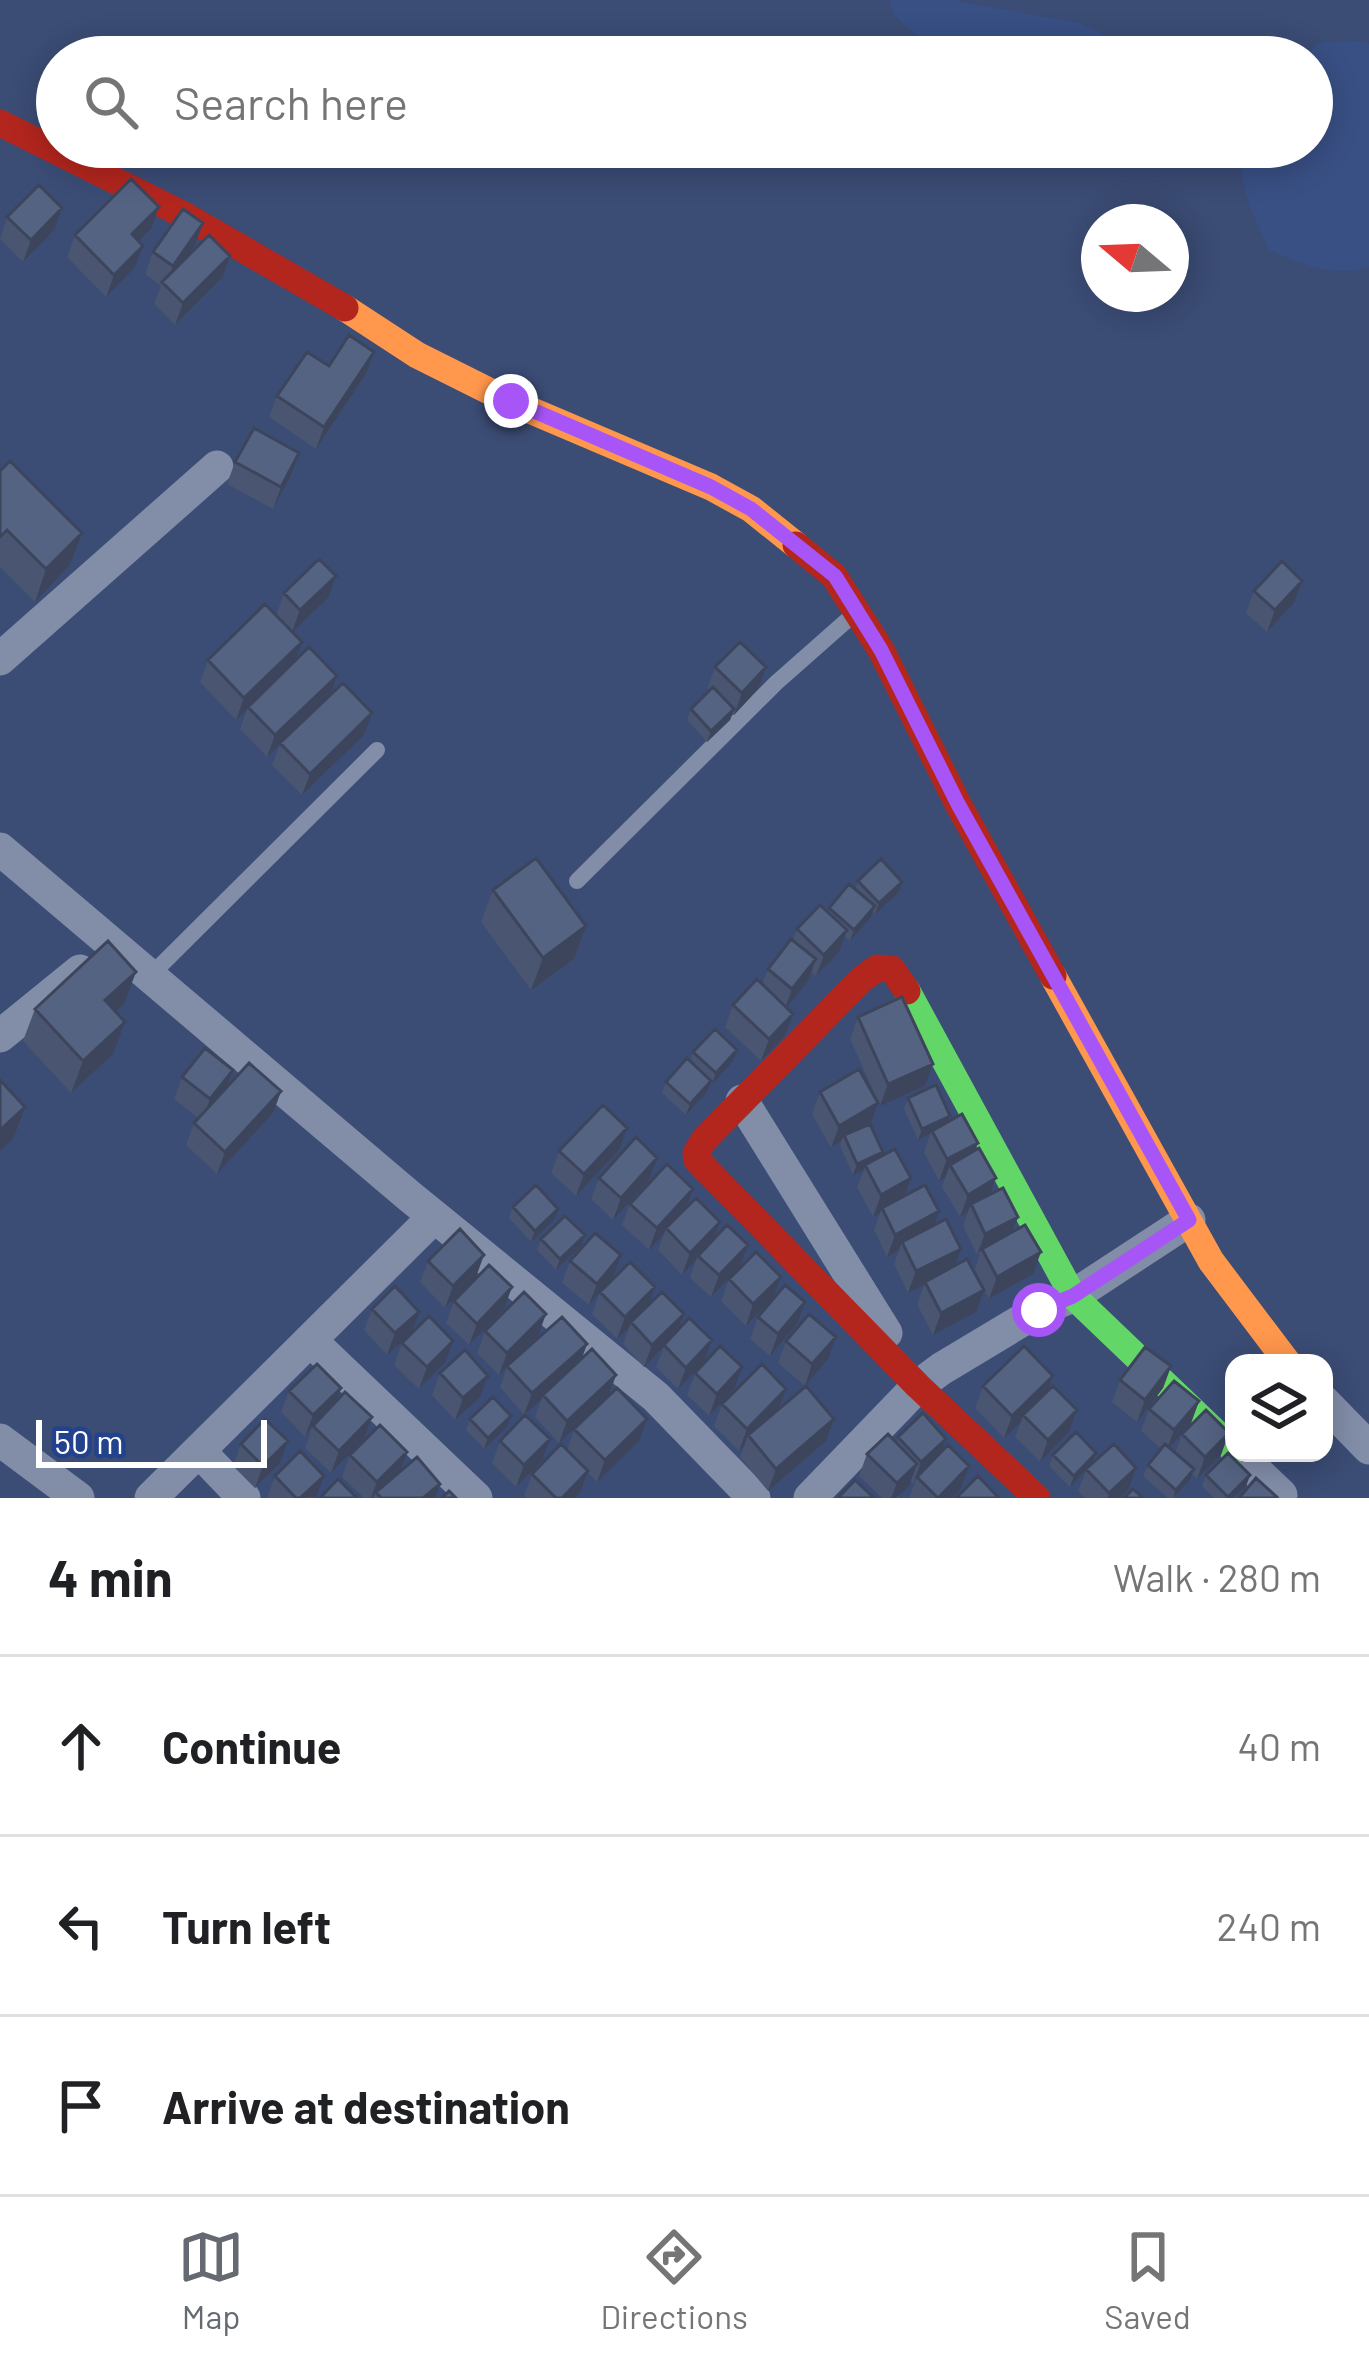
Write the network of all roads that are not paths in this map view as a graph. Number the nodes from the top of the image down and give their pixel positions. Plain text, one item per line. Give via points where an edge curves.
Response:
1 (0, 123) edge
2 (36, 141) edge
3 (90, 168) edge
4 (217, 467) dead end
5 (857, 612) junction
6 (0, 659) edge
7 (377, 751) dead end
8 (0, 849) edge
9 (578, 881) dead end
10 (113, 943) junction
11 (149, 976) junction
12 (0, 1036) edge
13 (742, 1102) junction
14 (434, 1217) junction
15 (1189, 1220) junction
16 (1073, 1296) junction
17 (310, 1340) junction
18 (1281, 1354) edge
19 (918, 1386) junction
20 (1333, 1411) edge
21 (0, 1440) edge
22 (1225, 1442) edge
23 (1369, 1448) edge
24 (200, 1452) junction
25 (1246, 1462) edge
26 (1281, 1495) edge
27 (78, 1498) edge
28 (151, 1498) edge
29 (244, 1498) edge
30 (476, 1498) edge
31 (754, 1498) edge
32 (810, 1498) edge
33 (1037, 1498) edge

1 - 2 street
3 - 5 street via 326,296 417,355 751,509 835,576
4 - 6 street
5 - 9 lane
5 - 15 street
7 - 11 lane
8 - 10 street
10 - 11 street
10 - 12 street
11 - 14 street
13 - 16 street via 862,979 892,969
13 - 19 street
13 - 19 street via 704,1140 697,1160
14 - 17 street
14 - 31 street via 656,1397
15 - 16 street
15 - 18 street
16 - 19 street
16 - 22 street
17 - 24 street
17 - 30 street
19 - 32 street
19 - 33 street
20 - 23 street
21 - 27 street
24 - 28 street
24 - 29 street
25 - 26 street

